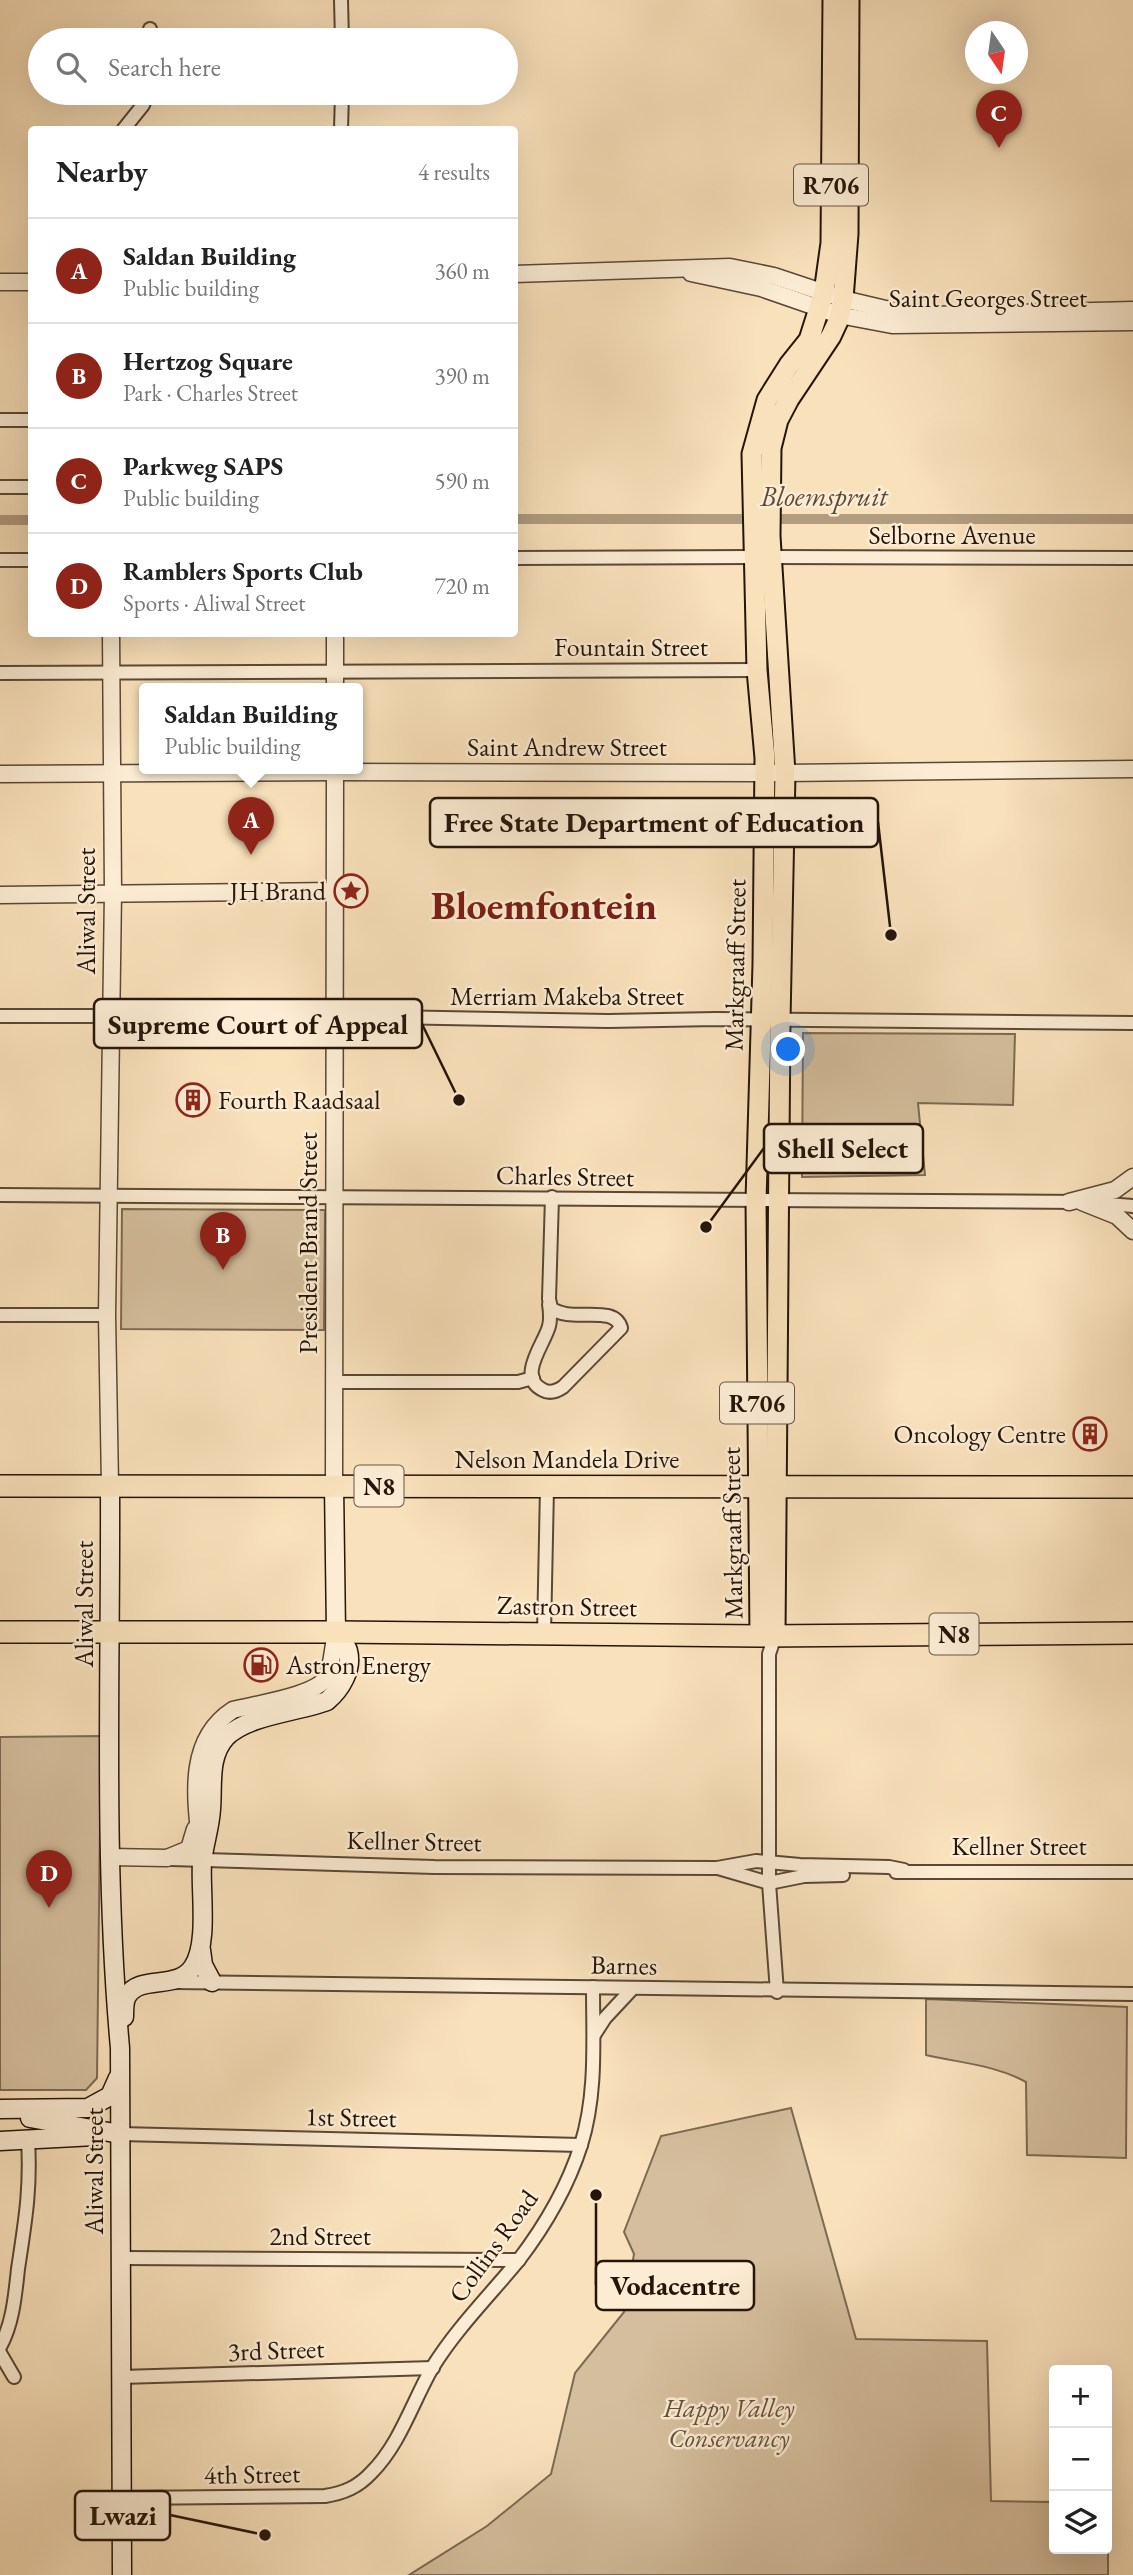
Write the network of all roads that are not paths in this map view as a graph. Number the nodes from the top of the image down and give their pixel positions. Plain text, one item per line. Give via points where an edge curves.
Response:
1 (341, 0) edge
2 (840, 2) edge
3 (342, 28) edge
4 (143, 105) edge
5 (342, 105) edge
6 (126, 126) edge
7 (341, 126) edge
8 (518, 274) edge
9 (0, 282) edge
10 (28, 282) edge
11 (832, 304) junction
12 (1133, 310) edge
13 (1133, 323) edge
14 (0, 420) edge
15 (28, 420) edge
16 (0, 487) edge
17 (28, 487) edge
18 (762, 557) junction
19 (518, 558) edge
20 (1133, 558) edge
21 (28, 559) edge
22 (0, 560) edge
23 (111, 637) edge
24 (335, 637) edge
25 (777, 661) junction
26 (335, 670) junction
27 (757, 670) junction
28 (0, 673) edge
29 (110, 673) junction
30 (335, 683) edge
31 (1133, 769) edge
32 (363, 770) edge
33 (764, 773) junction
34 (0, 774) edge
35 (112, 774) junction
36 (139, 774) edge
37 (335, 774) edge
38 (785, 774) junction
39 (334, 891) junction
40 (113, 892) junction
41 (0, 895) edge
42 (0, 1016) edge
43 (334, 1016) junction
44 (112, 1017) junction
45 (760, 1020) junction
46 (780, 1020) junction
47 (1133, 1023) edge
48 (1133, 1177) edge
49 (0, 1195) edge
50 (109, 1195) junction
51 (333, 1197) junction
52 (552, 1197) junction
53 (756, 1200) junction
54 (779, 1200) junction
55 (1075, 1202) junction
56 (1132, 1204) edge
57 (1133, 1231) edge
58 (549, 1304) junction
59 (0, 1315) edge
60 (107, 1315) junction
61 (533, 1378) junction
62 (334, 1382) junction
63 (334, 1485) junction
64 (0, 1486) edge
65 (110, 1486) junction
66 (1133, 1487) edge
67 (547, 1488) junction
68 (768, 1488) junction
69 (0, 1632) edge
70 (110, 1632) junction
71 (336, 1632) junction
72 (1133, 1633) edge
73 (544, 1634) junction
74 (768, 1642) junction
75 (198, 1815) junction
76 (109, 1857) junction
77 (167, 1858) junction
78 (202, 1860) junction
79 (769, 1861) junction
80 (717, 1868) junction
81 (904, 1870) junction
82 (1133, 1872) edge
83 (769, 1883) junction
84 (201, 1950) junction
85 (114, 1980) junction
86 (169, 1982) junction
87 (212, 1982) junction
88 (593, 1987) junction
89 (633, 1988) junction
90 (777, 1992) junction
91 (1133, 1994) edge
92 (593, 2036) junction
93 (120, 2048) junction
94 (120, 2074) junction
95 (0, 2110) edge
96 (120, 2134) junction
97 (0, 2141) edge
98 (28, 2141) junction
99 (581, 2145) junction
100 (121, 2258) junction
101 (519, 2260) junction
102 (0, 2347) edge
103 (0, 2353) edge
104 (433, 2368) junction
105 (14, 2377) dead end
106 (121, 2377) junction
107 (340, 2493) joint
108 (123, 2498) junction
109 (122, 2575) edge

1 - 3 street
2 - 11 main road, R706 via 848,234
4 - 6 street
5 - 7 street
8 - 11 street, Saint Georges Street via 681,270
9 - 10 street
11 - 12 street, Saint Georges Street via 932,314
11 - 13 street, Saint Georges Street via 892,325
11 - 18 main road, Markgraaff Street / R706 via 831,336 778,420 760,488
14 - 15 street
16 - 17 street
18 - 19 street, Selborne Avenue
18 - 20 street, Selborne Avenue
18 - 25 main road, Markgraaff Street / R706
18 - 27 main road, Markgraaff Street / R706
21 - 22 street
23 - 29 street, Aliwal Street
24 - 26 street
25 - 27 main road
25 - 38 main road, Markgraaff Street / R706
26 - 27 street, Fountain Street
26 - 29 street, Fountain Street
26 - 30 street
27 - 33 main road, Markgraaff Street / R706
28 - 29 street, Fountain Street
29 - 35 street, Aliwal Street
31 - 38 street, Saint Andrew Street
32 - 33 street, Saint Andrew Street
33 - 38 street, Saint Andrew Street
33 - 45 main road, Markgraaff Street / R706
34 - 35 street, Saint Andrew Street
35 - 36 street, Saint Andrew Street
35 - 40 street, Aliwal Street
37 - 39 street, President Brand Street
38 - 46 main road, Markgraaff Street / R706
39 - 40 street
39 - 43 street, President Brand Street
40 - 41 street
40 - 44 street, Aliwal Street
42 - 44 street, Merriam Makeba Street
43 - 44 street, Merriam Makeba Street
43 - 45 street, Merriam Makeba Street
43 - 51 street, President Brand Street
44 - 50 street, Aliwal Street
45 - 46 street, Merriam Makeba Street
45 - 53 main road, Markgraaff Street / R706
46 - 47 street, Merriam Makeba Street
46 - 54 main road, Markgraaff Street / R706
48 - 55 street via 1115,1190
49 - 50 street, Charles Street
50 - 51 street, Charles Street
50 - 60 street, Aliwal Street
51 - 52 street, Charles Street
51 - 62 street, President Brand Street
52 - 53 street, Charles Street
52 - 58 street
53 - 54 street, Charles Street
53 - 68 main road, Markgraaff Street / R706
54 - 55 street, Charles Street
54 - 68 main road, Markgraaff Street / R706
55 - 56 street, Charles Street
55 - 57 street via 1117,1216
58 - 61 street via 549,1328 534,1361
58 - 61 street via 568,1315 609,1315 621,1328 557,1390 544,1391
59 - 60 street
60 - 65 street, Aliwal Street
61 - 62 street via 518,1382
62 - 63 street, President Brand Street
63 - 65 highway, Nelson Mandela Drive / N8
63 - 67 highway, Nelson Mandela Drive / N8
63 - 71 main road, President Brand Street
64 - 65 highway, Nelson Mandela Drive / N8
65 - 70 main road, Aliwal Street
66 - 68 highway, Nelson Mandela Drive / N8
67 - 68 highway, Nelson Mandela Drive / N8
67 - 73 street
68 - 74 main road, Markgraaff Street / R706
69 - 70 highway, Zastron Street / N8
70 - 71 highway, Zastron Street / N8
70 - 76 main road, Aliwal Street
71 - 73 highway, Zastron Street / N8
71 - 75 street via 330,1673 322,1684 233,1710 210,1732 199,1758
71 - 78 main road, President Brand Street via 348,1651 346,1676 336,1693 312,1706 240,1728 226,1737 218,1750
72 - 74 highway, Zastron Street / N8
73 - 74 highway, Zastron Street / N8
74 - 79 street, Markgraaff Street
75 - 77 street via 189,1849
75 - 78 street
76 - 77 street, Kellner Street
76 - 85 main road, Aliwal Street
77 - 78 street, Kellner Street
78 - 80 street, Kellner Street
78 - 84 main road
79 - 80 street, Kellner Street
79 - 81 street, Kellner Street
79 - 83 street, Markgraaff Street
80 - 83 street, Kellner Street
81 - 82 street, Kellner Street
81 - 83 street, Kellner Street via 804,1876
83 - 90 street, Markgraaff Street
84 - 86 main road via 192,1968
84 - 87 main road
85 - 86 street, Barnes
85 - 93 main road, Aliwal Street
86 - 87 street, Barnes
86 - 93 main road via 142,1985 126,1997
87 - 88 street, Barnes
88 - 89 street, Barnes
88 - 92 street, Collins Road
89 - 90 street, Barnes
89 - 92 street
90 - 91 street, Barnes
92 - 99 street, Collins Road via 590,2104
93 - 94 main road, Aliwal Street
94 - 95 main road via 110,2096 88,2108
94 - 96 main road, Aliwal Street
95 - 96 main road
96 - 98 main road
96 - 99 street, 1st Street
96 - 100 main road, Aliwal Street
97 - 98 main road
98 - 102 street via 28,2208 11,2320
99 - 101 street, Collins Road via 544,2223
100 - 101 street, 2nd Street
100 - 106 main road, Aliwal Street
101 - 104 street, Collins Road via 472,2313
103 - 105 street
104 - 106 street, 3rd Street
104 - 107 street, Collins Road via 382,2461 363,2481
106 - 108 main road, Aliwal Street
107 - 108 street, 4th Street
108 - 109 main road, Aliwal Street

